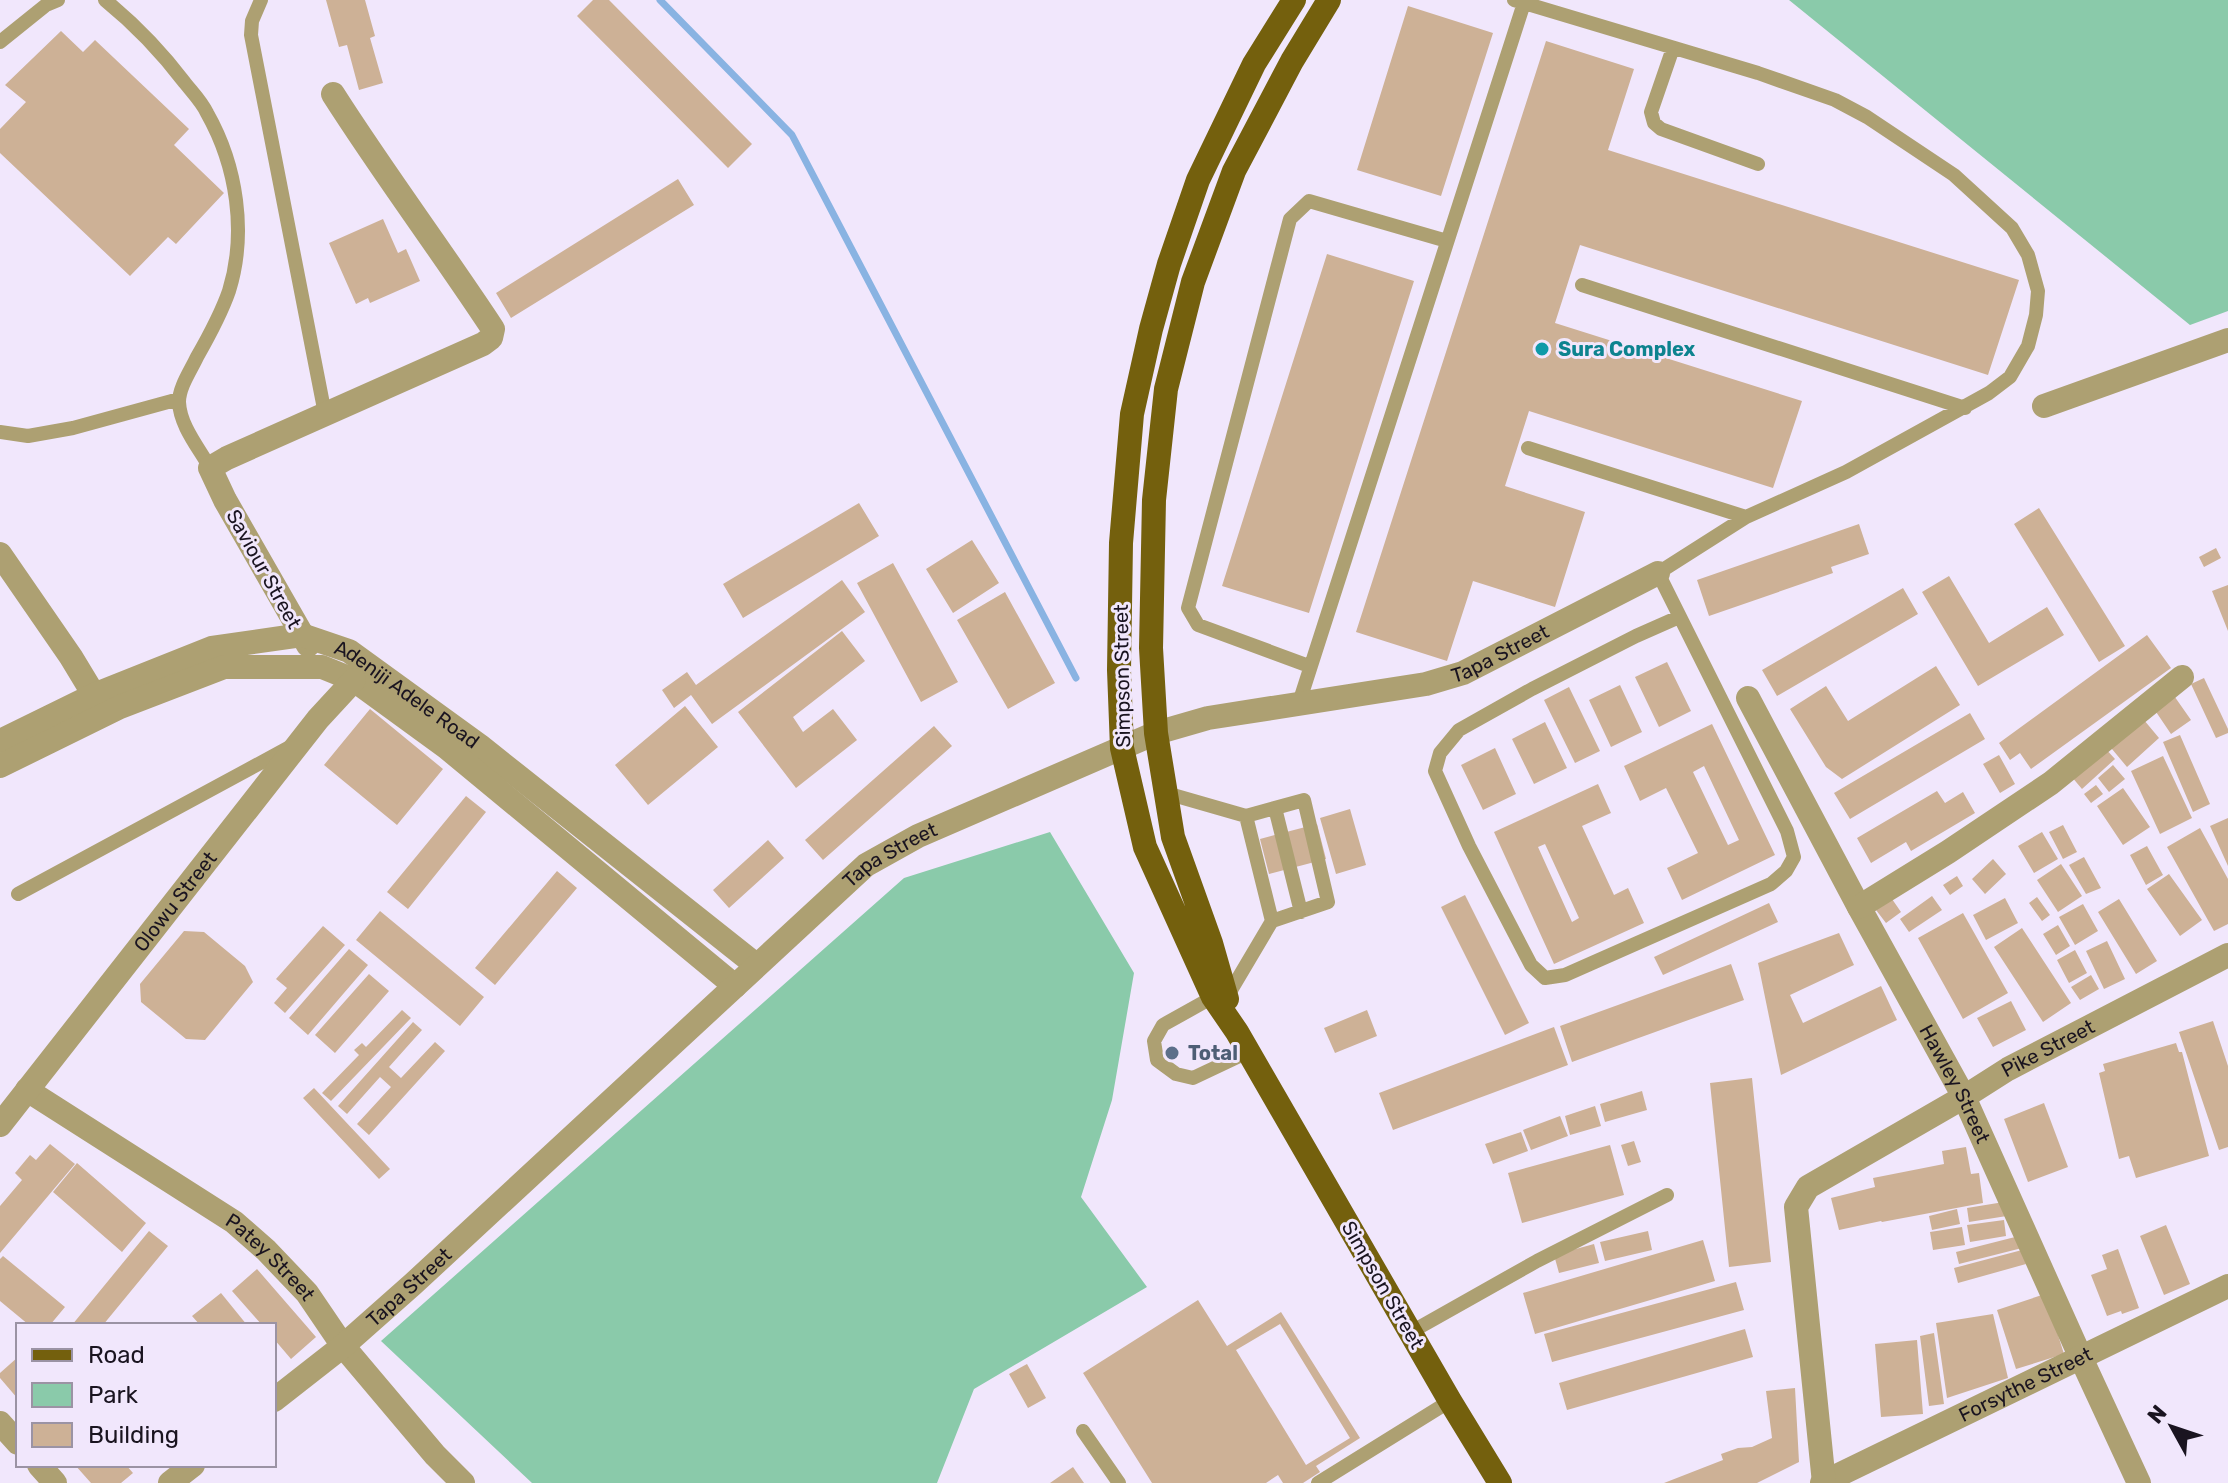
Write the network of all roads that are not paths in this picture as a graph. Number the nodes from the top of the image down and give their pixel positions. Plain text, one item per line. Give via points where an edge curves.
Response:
1 (58, 0) edge
2 (105, 0) edge
3 (261, 0) edge
4 (1294, 0) edge
5 (1329, 0) edge
6 (1519, 2) edge
7 (0, 42) edge
8 (1673, 48) junction
9 (333, 94) dead end
10 (1758, 164) dead end
11 (1447, 241) junction
12 (1582, 285) dead end
13 (2228, 340) edge
14 (179, 399) junction
15 (2044, 406) dead end
16 (1965, 408) junction
17 (325, 414) junction
18 (0, 432) edge
19 (1528, 448) dead end
20 (210, 468) junction
21 (1746, 517) junction
22 (0, 554) edge
23 (1658, 573) junction
24 (1679, 617) junction
25 (302, 635) junction
26 (1309, 666) junction
27 (322, 667) junction
28 (2182, 677) dead end
29 (354, 680) junction
30 (94, 695) junction
31 (1748, 698) dead end
32 (1299, 703) junction
33 (1156, 733) junction
34 (303, 740) junction
35 (0, 741) edge
36 (1122, 748) junction
37 (0, 766) edge
38 (1166, 793) junction
39 (1275, 808) junction
40 (1246, 816) junction
41 (18, 894) dead end
42 (1859, 907) junction
43 (1301, 912) junction
44 (1272, 921) junction
45 (2228, 955) edge
46 (756, 965) junction
47 (735, 986) junction
48 (1220, 998) junction
49 (1243, 1042) junction
50 (27, 1090) junction
51 (1964, 1097) junction
52 (0, 1125) edge
53 (1667, 1195) dead end
54 (2228, 1286) edge
55 (1411, 1332) junction
56 (343, 1346) junction
57 (2081, 1358) junction
58 (276, 1398) edge
59 (1450, 1401) junction
60 (0, 1423) edge
61 (1083, 1431) dead end
62 (16, 1441) edge
63 (41, 1467) edge
64 (190, 1467) edge
65 (55, 1483) edge
66 (170, 1483) edge
67 (463, 1483) edge
68 (1119, 1483) edge
69 (1318, 1483) edge
70 (1500, 1483) edge
71 (1823, 1483) edge
72 (2139, 1483) edge

1 - 7 lane
2 - 14 lane via 160,49 207,111 237,201 239,239 229,290
3 - 17 lane via 251,35
4 - 36 main road, Simpson Street via 1254,64 1198,180 1151,329 1132,414 1121,543
5 - 33 main road via 1234,171 1193,282 1166,389 1154,500 1151,648
6 - 8 lane
6 - 11 lane
8 - 10 lane via 1651,112 1654,123
8 - 16 lane via 1758,73 1867,117 1954,175 2012,228 2028,255 2038,291 2028,346 2010,377
9 - 17 street via 493,329 483,344
11 - 26 lane
11 - 26 lane via 1309,201 1290,219 1188,608 1198,625
12 - 16 lane
13 - 15 street
14 - 18 lane via 73,428 28,436
14 - 20 lane via 181,419
16 - 21 lane via 1846,472
17 - 20 street
19 - 21 lane
20 - 25 street, Saviour Street
21 - 23 lane
22 - 30 street
23 - 24 lane
23 - 32 street, Tapa Street via 1463,673 1426,684
24 - 24 lane via 1490,712 1459,730 1440,753 1435,771 1463,833 1531,965 1545,978 1565,975 1771,884 1794,857 1787,831
25 - 27 street, Saviour Street
25 - 30 street, Adeniji Adele Road via 212,648
25 - 46 street, Adeniji Adele Road via 349,651 409,694
26 - 32 lane
27 - 29 street, Adeniji Adele Road
27 - 37 street, Adeniji Adele Road via 224,667 120,707
28 - 42 street via 2051,783
29 - 34 street, Olowu Street
29 - 47 street, Adeniji Adele Road via 446,747
30 - 35 street, Adeniji Adele Road
31 - 42 street, Hawley Street
32 - 33 street, Tapa Street via 1208,718
33 - 36 street, Tapa Street
33 - 38 main road
34 - 41 lane
34 - 50 street, Olowu Street
36 - 46 street, Tapa Street via 918,836 866,865
36 - 48 main road, Simpson Street via 1145,847
38 - 40 lane
38 - 48 main road via 1173,837 1211,943
39 - 40 lane
39 - 43 lane
39 - 43 lane via 1304,800 1328,902
40 - 44 lane
42 - 51 street, Hawley Street
43 - 44 lane
44 - 48 lane
45 - 51 street, Pike Street
46 - 47 street, Tapa Street
47 - 56 street, Tapa Street
48 - 49 main road, Simpson Street
48 - 49 lane via 1163,1025 1154,1041 1157,1060 1176,1074 1193,1078
49 - 55 main road, Simpson Street
50 - 52 street, Olowu Street
50 - 56 street, Patey Street via 234,1222 307,1293
51 - 57 street, Hawley Street
51 - 71 street, Pike Street via 1808,1187 1796,1207
53 - 55 lane
54 - 57 street, Forsythe Street
55 - 59 main road, Simpson Street
56 - 58 street, Tapa Street
56 - 67 street, Patey Street
57 - 71 street, Forsythe Street
57 - 72 street, Hawley Street
59 - 69 lane
59 - 70 main road, Simpson Street
60 - 62 street
61 - 68 lane
63 - 65 street
64 - 66 street

